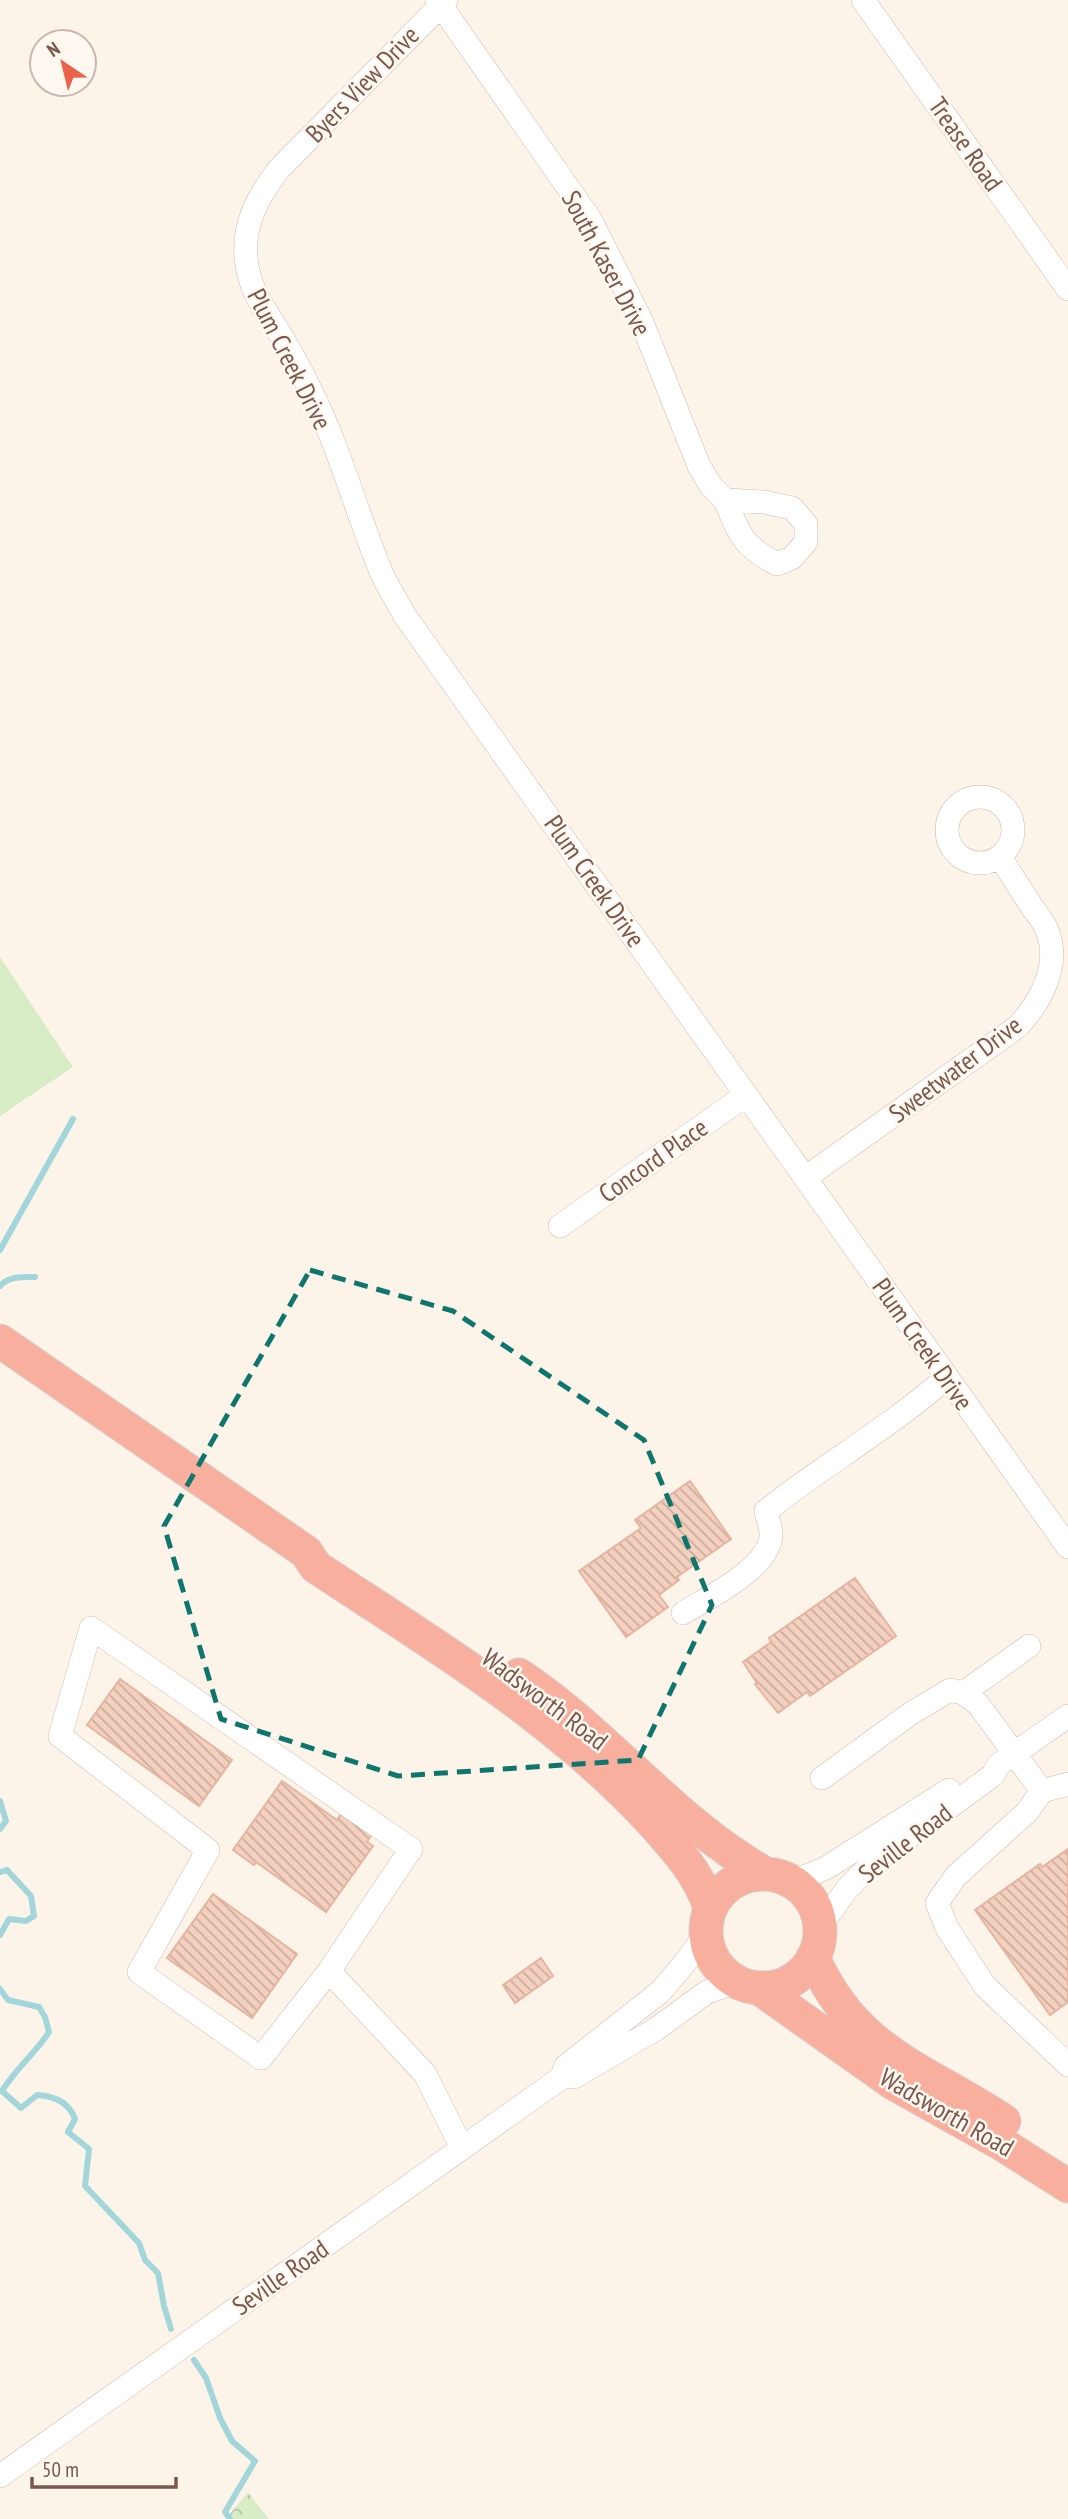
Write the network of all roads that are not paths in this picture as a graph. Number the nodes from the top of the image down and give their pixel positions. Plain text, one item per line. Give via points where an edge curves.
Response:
1 (863, 0) edge
2 (441, 2) edge
3 (279, 169) joint
4 (1068, 289) edge
5 (725, 500) dead end
6 (1000, 857) dead end
7 (746, 1094) junction
8 (806, 1178) junction
9 (560, 1226) dead end
10 (0, 1341) edge
11 (947, 1377) junction
12 (1068, 1547) edge
13 (306, 1552) junction
14 (683, 1613) dead end
15 (1029, 1646) dead end
16 (963, 1693) junction
17 (1068, 1716) edge
18 (1006, 1760) junction
19 (822, 1777) dead end
20 (1068, 1784) edge
21 (1042, 1791) junction
22 (777, 1877) junction
23 (708, 1921) junction
24 (816, 1943) junction
25 (329, 1970) junction
26 (748, 1985) junction
27 (1068, 2065) edge
28 (561, 2078) junction
29 (462, 2148) junction
30 (1068, 2168) edge
31 (1068, 2186) edge
32 (0, 2476) edge

1 - 4 street, Trease Road
2 - 3 street, Byers View Drive
2 - 5 street, South Kaser Drive via 590,219 641,320 699,466
3 - 7 street, Plum Creek Drive via 252,212 247,233 249,278 257,300 309,386 383,576 405,616
6 - 8 street, Sweetwater Drive via 1047,930 1049,973 1033,1011
7 - 8 street, Plum Creek Drive
7 - 9 street, Concord Place
8 - 11 street, Plum Creek Drive
10 - 13 highway, Wadsworth Road
11 - 12 street, Plum Creek Drive
11 - 14 street via 918,1403 766,1511 771,1534 761,1560
13 - 22 highway, Wadsworth Road via 322,1552 525,1679 592,1730 692,1821
13 - 23 highway, Wadsworth Road via 316,1567 493,1684 576,1748 681,1854 699,1880
15 - 16 street
16 - 18 street via 978,1704
16 - 19 street via 950,1690
17 - 18 street, Seville Road
18 - 21 street
18 - 22 street, Seville Road via 985,1766 826,1868 807,1876
18 - 24 street, Seville Road via 993,1775 872,1864 842,1896
20 - 21 street
21 - 27 street via 1027,1812 956,1876 937,1903 947,1928 985,1986
22 - 23 highway via 749,1876 733,1882 720,1894
22 - 24 highway, Wadsworth Road via 807,1895 818,1916
23 - 26 highway, Wadsworth Road via 707,1946 718,1967
23 - 28 street, Seville Road via 684,1964 660,1992 566,2066
24 - 26 highway via 806,1968 784,1984
24 - 30 highway, Wadsworth Road via 823,1981 868,2037 998,2117
25 - 25 street via 411,1849 91,1628 60,1736 208,1850 139,1972 261,2058
25 - 29 street via 425,2074
26 - 28 street, Seville Road via 707,1992 656,2029 574,2077
26 - 31 highway, Wadsworth Road via 893,2082
28 - 29 street, Seville Road
29 - 32 street, Seville Road

